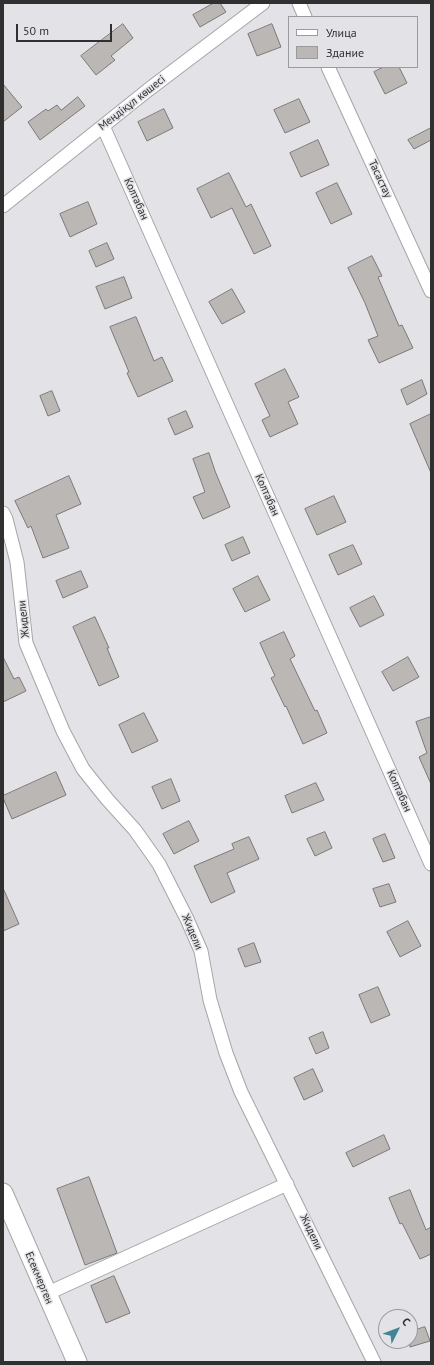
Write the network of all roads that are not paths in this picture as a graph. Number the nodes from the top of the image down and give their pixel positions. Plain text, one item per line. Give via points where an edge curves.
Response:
1 (263, 3) edge
2 (299, 3) edge
3 (305, 16) edge
4 (328, 68) edge
5 (103, 126) junction
6 (3, 206) edge
7 (431, 291) edge
8 (3, 513) edge
9 (431, 864) edge
10 (287, 1184) junction
11 (3, 1193) edge
12 (46, 1294) junction
13 (77, 1362) edge
14 (374, 1362) edge

1 - 5 street, Меңдіқұл көшесі
2 - 3 street
4 - 7 street, Тасастау
5 - 6 street, Меңдіқұл көшесі
5 - 9 street, Колтабан
8 - 10 street, Жидели via 17,562 26,643 63,731 83,769 135,830 159,864 187,919 200,951 210,1000 226,1053 241,1092
10 - 12 street
10 - 14 street, Жидели
11 - 12 street, Eсекмерген
12 - 13 street, Eсекмерген

